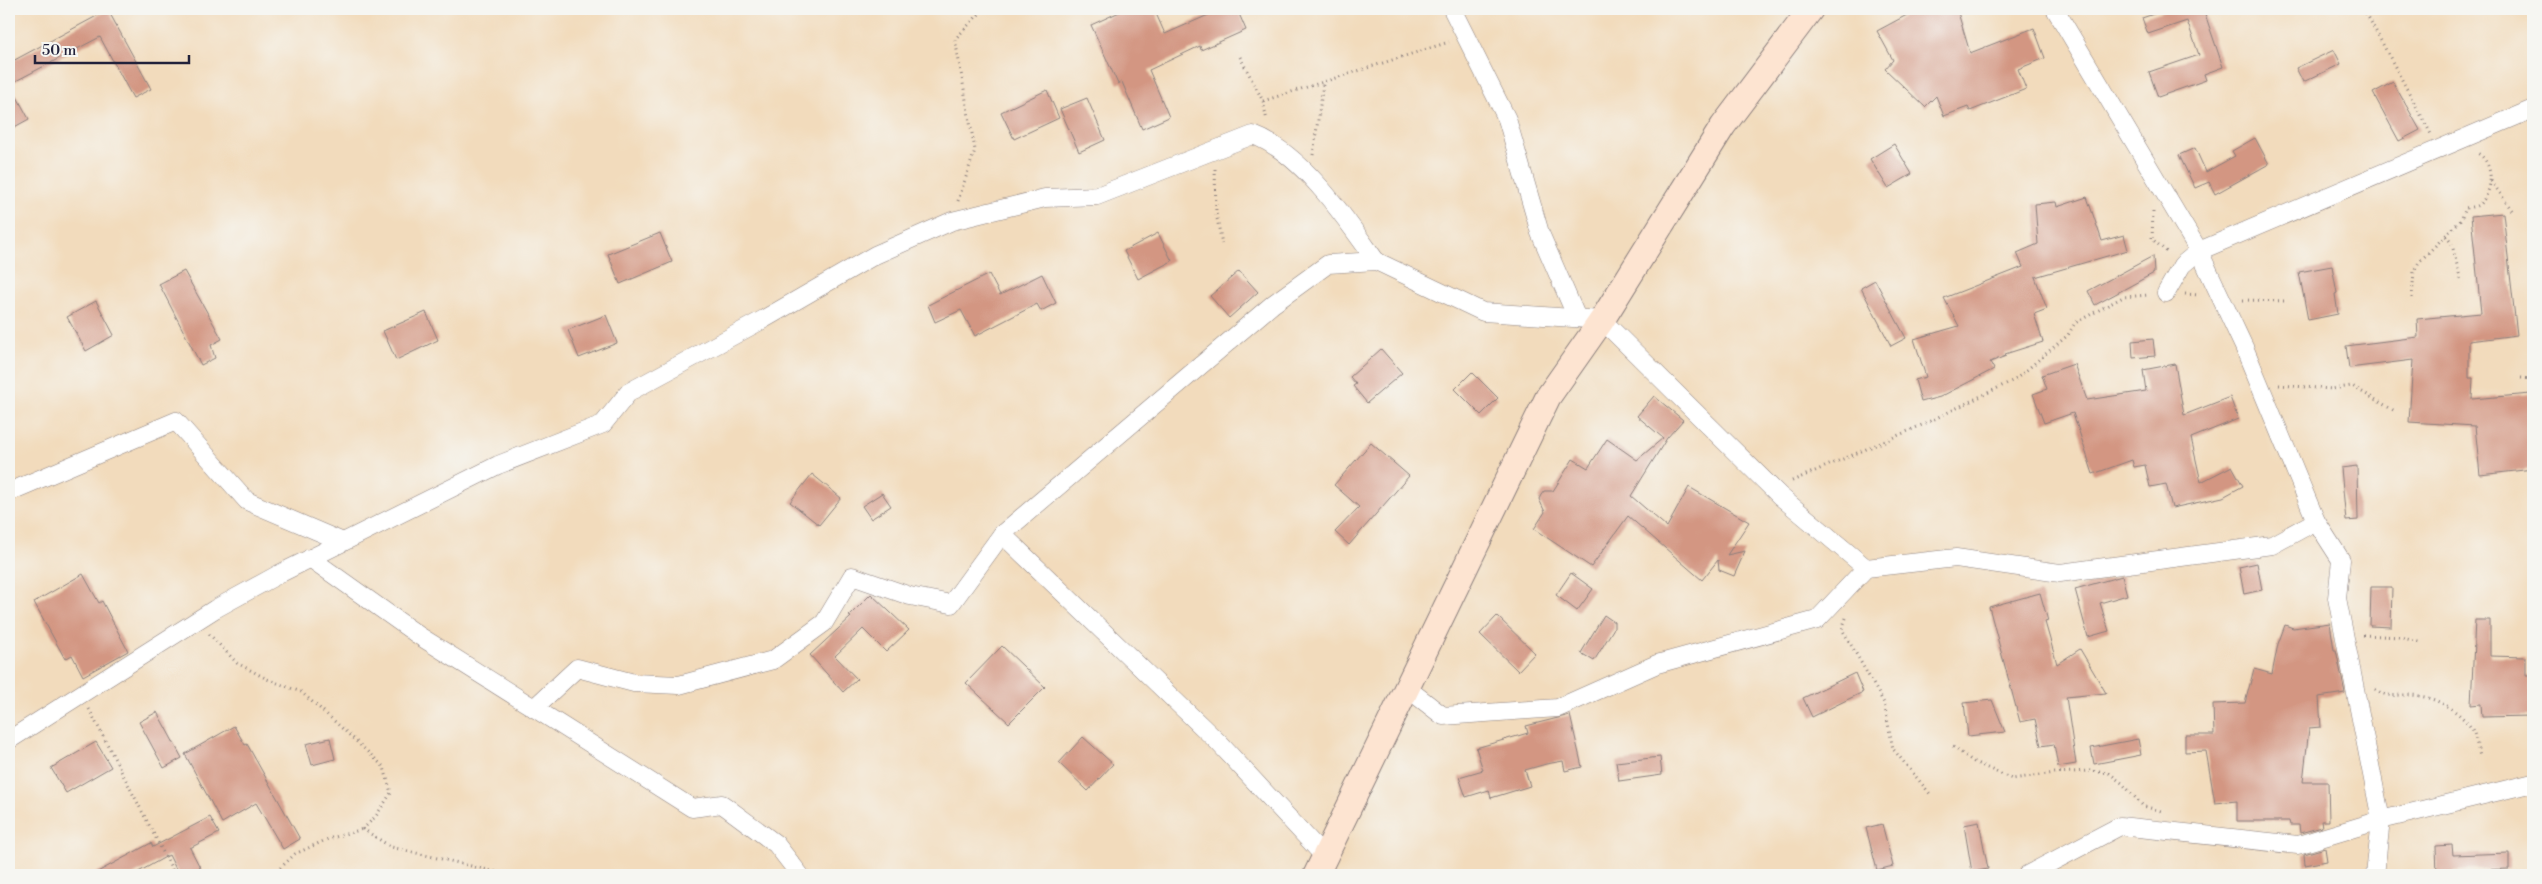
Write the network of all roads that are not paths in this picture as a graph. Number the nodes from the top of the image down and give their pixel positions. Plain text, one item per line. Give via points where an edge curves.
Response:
1 (1452, 9) edge
2 (1811, 9) edge
3 (2055, 9) edge
4 (2533, 109) edge
5 (2199, 252) junction
6 (1376, 261) junction
7 (2166, 293) road end
8 (1589, 319) junction
9 (9, 492) edge
10 (2316, 521) junction
11 (1002, 534) junction
12 (343, 542) junction
13 (310, 558) junction
14 (1866, 568) junction
15 (1407, 688) junction
16 (534, 708) junction
17 (9, 740) edge
18 (2533, 783) edge
19 (2381, 820) junction
20 (1320, 866) edge
21 (800, 875) edge
22 (2027, 875) edge
23 (2375, 875) edge

1 - 8 street via 1507,119 1540,233
2 - 8 main road via 1723,126
3 - 5 street
4 - 5 street
5 - 7 street via 2182,265
5 - 10 street via 2257,377
6 - 8 street via 1483,312
6 - 11 street via 1328,264 1273,304
6 - 12 street via 1340,211 1310,178 1270,142 1253,135 1097,196 1046,198 952,221 875,255 629,392 603,424 498,465
8 - 14 street via 1773,489
8 - 15 main road
9 - 12 street via 176,421 247,501
10 - 14 street via 2272,545 2060,573 1956,558
10 - 19 street via 2340,560 2337,598
11 - 16 street via 951,604 910,596 852,576 824,623 774,660 679,685 634,684 577,668
11 - 20 street via 1219,743
12 - 13 street
13 - 16 street via 418,636
13 - 17 street via 196,621
14 - 15 street via 1817,620 1656,664 1558,708 1443,716
15 - 20 main road
16 - 21 street via 692,808 722,804 776,844
18 - 19 street
19 - 22 street via 2298,845 2120,826
19 - 23 street

